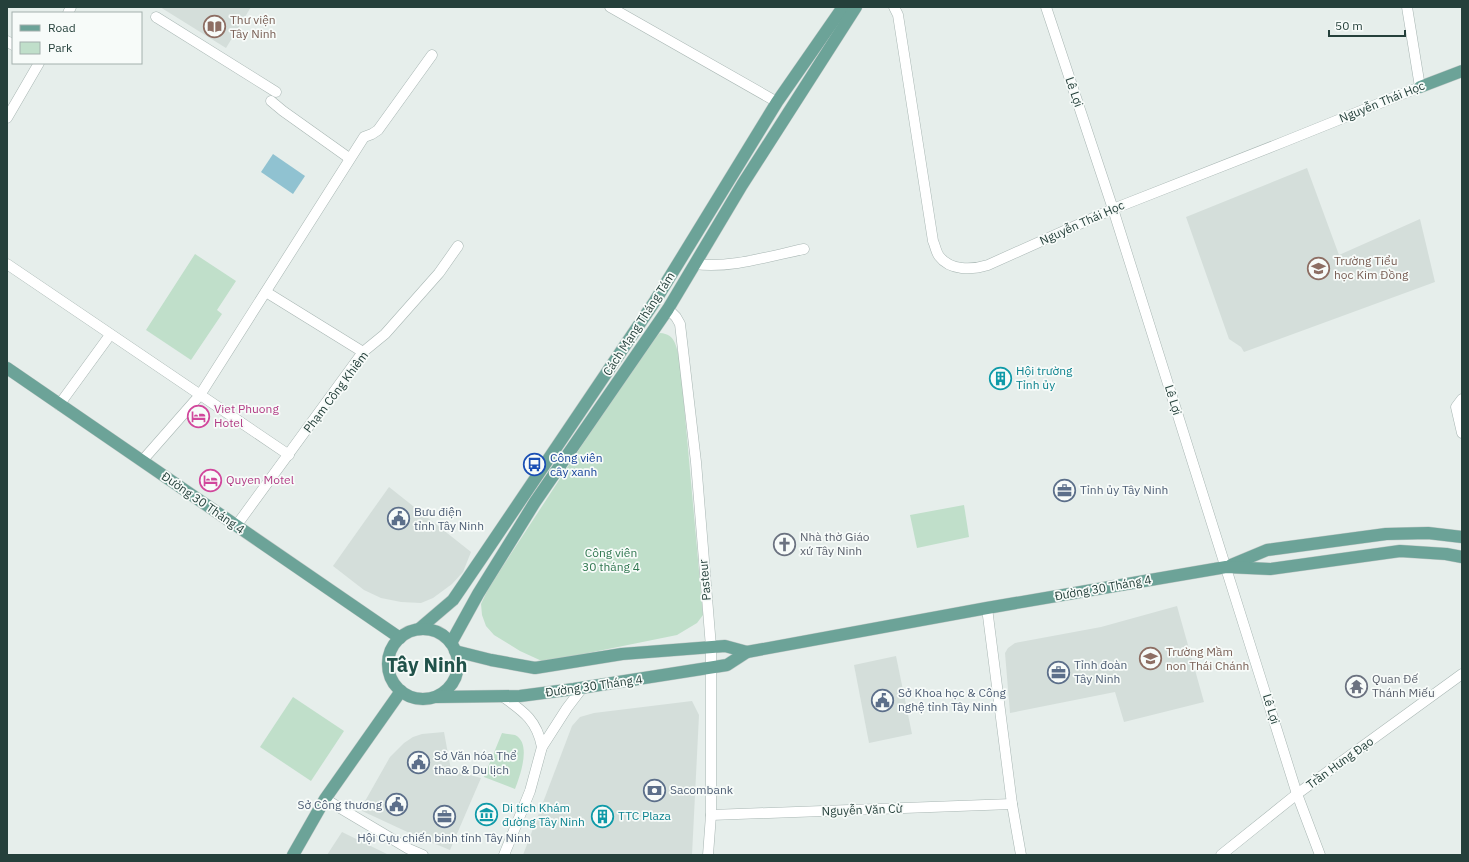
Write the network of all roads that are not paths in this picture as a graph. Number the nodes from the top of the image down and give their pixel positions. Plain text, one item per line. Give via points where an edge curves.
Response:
1 (610, 7) edge
2 (843, 7) edge
3 (856, 7) edge
4 (894, 7) edge
5 (1046, 7) edge
6 (1407, 7) edge
7 (156, 17) dead end
8 (432, 55) dead end
9 (38, 64) edge
10 (1462, 70) edge
11 (1420, 87) junction
12 (276, 92) dead end
13 (271, 101) dead end
14 (777, 102) junction
15 (7, 118) edge
16 (750, 145) junction
17 (763, 152) junction
18 (349, 158) junction
19 (1113, 209) junction
20 (458, 246) dead end
21 (804, 249) dead end
22 (682, 257) junction
23 (7, 264) edge
24 (695, 264) junction
25 (266, 292) junction
26 (655, 301) junction
27 (668, 310) junction
28 (110, 335) junction
29 (363, 352) junction
30 (7, 368) edge
31 (200, 394) junction
32 (1462, 399) edge
33 (59, 404) junction
34 (1462, 433) edge
35 (290, 455) junction
36 (142, 461) junction
37 (236, 526) junction
38 (1462, 537) edge
39 (1462, 557) edge
40 (1226, 567) junction
41 (987, 608) junction
42 (419, 629) junction
43 (400, 638) junction
44 (453, 647) junction
45 (711, 647) junction
46 (746, 652) junction
47 (711, 668) junction
48 (1462, 674) edge
49 (583, 688) junction
50 (401, 692) junction
51 (502, 696) junction
52 (436, 697) junction
53 (542, 747) junction
54 (1297, 794) junction
55 (325, 799) junction
56 (1012, 804) junction
57 (711, 815) junction
58 (293, 855) edge
59 (423, 855) edge
60 (504, 855) edge
61 (708, 855) edge
62 (1021, 855) edge
63 (1221, 855) edge
64 (1320, 855) edge

1 - 14 street
2 - 14 main road, Cách Mạng Tháng Tám
3 - 17 main road, Cách Mạng Tháng Tám
4 - 19 street, Nguyễn Thái Học via 898,15 933,241 938,255 948,264 958,268 982,267
5 - 19 street, Lê Lợi
6 - 11 street
7 - 12 street
8 - 18 street via 378,130 364,137
9 - 15 street
10 - 11 main road, Nguyễn Thái Học
11 - 19 street, Nguyễn Thái Học
13 - 18 street
14 - 16 main road, Cách Mạng Tháng Tám
16 - 17 main road
16 - 22 main road, Cách Mạng Tháng Tám
17 - 24 main road, Cách Mạng Tháng Tám
18 - 25 street
19 - 40 street, Lê Lợi
20 - 29 street, Phạm Công Khiêm via 385,334
21 - 24 street via 722,266
22 - 24 main road
22 - 26 main road, Cách Mạng Tháng Tám
23 - 28 street
24 - 27 main road, Cách Mạng Tháng Tám
25 - 29 street
25 - 31 street
26 - 27 main road
26 - 42 main road, Cách Mạng Tháng Tám via 453,600
27 - 44 main road, Cách Mạng Tháng Tám via 535,502 478,594
27 - 45 street, Pasteur via 680,324 696,462
28 - 31 street
28 - 33 street
29 - 35 street, Phạm Công Khiêm
30 - 33 main road, Đường 30 Tháng 4
31 - 35 street
31 - 36 street
32 - 34 street via 1456,407
33 - 36 main road, Đường 30 Tháng 4
35 - 37 street, Phạm Công Khiêm
36 - 37 main road, Đường 30 Tháng 4
37 - 43 main road, Đường 30 Tháng 4
38 - 40 main road via 1428,533 1356,537 1267,550
39 - 40 main road, Đường 30 Tháng 4 via 1400,551 1270,569
40 - 41 main road, Đường 30 Tháng 4
40 - 54 street, Lê Lợi
41 - 46 main road, Đường 30 Tháng 4
41 - 56 street
42 - 43 main road
42 - 44 main road via 438,632
43 - 50 main road via 393,646 388,665 389,675
44 - 45 main road, Đường 30 Tháng 4 via 491,660 535,668 622,654
44 - 52 main road via 457,659 455,678 450,686
45 - 46 main road, Đường 30 Tháng 4 via 730,647
45 - 47 street, Pasteur
46 - 47 main road, Đường 30 Tháng 4 via 727,665
47 - 49 main road, Đường 30 Tháng 4
47 - 57 street, Pasteur
48 - 54 street, Trần Hưng Đạo
49 - 51 main road, Đường 30 Tháng 4
49 - 53 street
50 - 52 main road via 417,699
50 - 55 main road
51 - 52 main road, Đường 30 Tháng 4
51 - 53 street via 530,718 540,734
53 - 60 street via 530,791
54 - 63 street, Trần Hưng Đạo
54 - 64 street, Lê Lợi
55 - 58 main road
55 - 59 street
56 - 57 street, Nguyễn Văn Cừ
56 - 62 street
57 - 61 street, Pasteur

